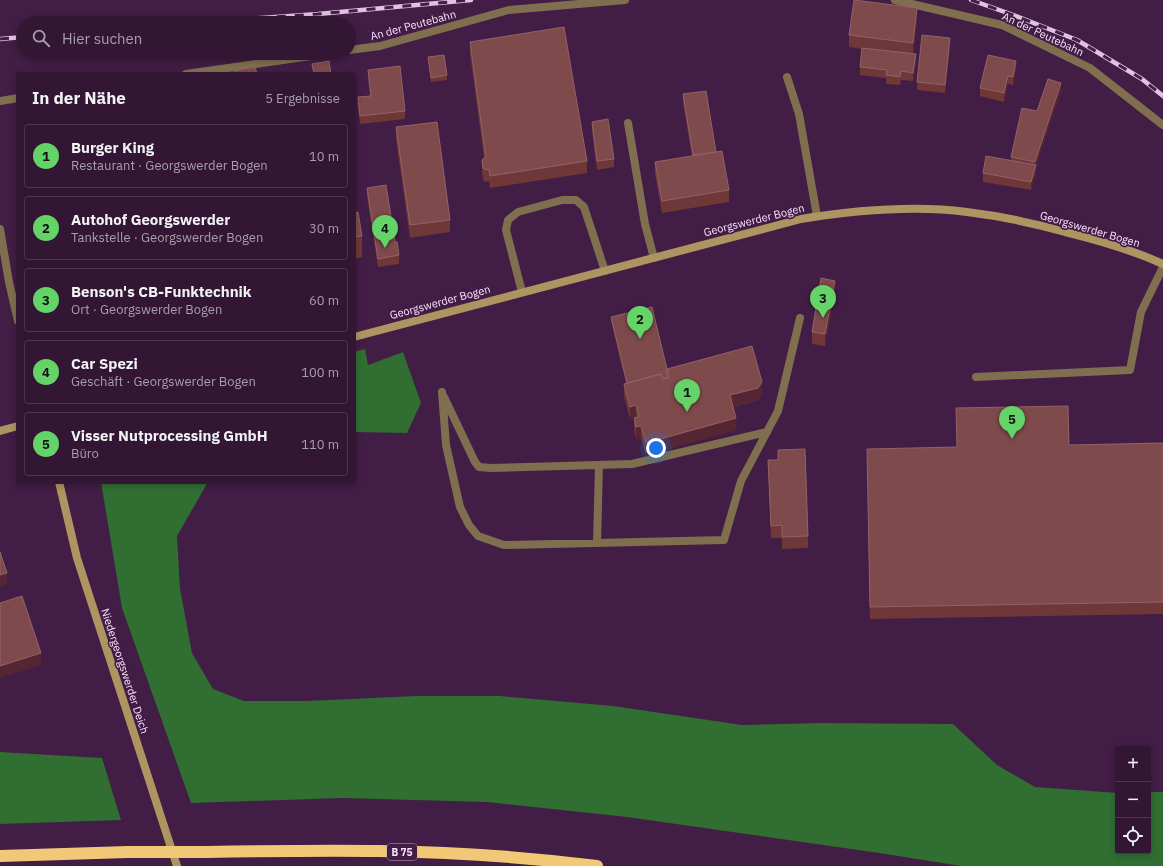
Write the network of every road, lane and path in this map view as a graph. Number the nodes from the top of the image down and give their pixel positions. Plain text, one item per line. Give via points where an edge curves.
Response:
1 (625, 0) edge
2 (895, 0) edge
3 (356, 49) edge
4 (283, 60) edge
5 (200, 72) edge
6 (787, 77) dead end
7 (16, 98) edge
8 (0, 101) edge
9 (628, 123) dead end
10 (1163, 125) edge
11 (817, 216) junction
12 (0, 229) edge
13 (654, 258) junction
14 (1163, 265) edge
15 (605, 271) junction
16 (522, 292) junction
17 (16, 312) edge
18 (800, 318) dead end
19 (356, 336) edge
20 (976, 377) dead end
21 (16, 427) edge
22 (0, 431) edge
23 (768, 432) junction
24 (599, 465) junction
25 (58, 484) edge
26 (597, 543) junction
27 (0, 856) edge
28 (177, 866) edge
29 (597, 866) edge

1 - 3 street, An der Peutebahn via 509,10 380,46
2 - 10 street, An der Peutebahn via 1002,25 1090,68
4 - 5 street
6 - 11 street via 799,114
7 - 8 street
9 - 13 street via 645,224
11 - 13 street, Georgswerder Bogen
11 - 14 street, Georgswerder Bogen via 875,210 966,212 1022,221 1090,238 1150,258
12 - 17 street
13 - 15 street, Georgswerder Bogen
14 - 20 street via 1141,312 1130,370
15 - 16 street, Georgswerder Bogen
15 - 16 street via 584,207 576,200 562,200 518,212 508,220 506,230
16 - 19 street, Georgswerder Bogen
18 - 23 street via 778,411
21 - 22 street
23 - 24 street via 632,464
23 - 26 street via 741,481 724,540
24 - 26 street
24 - 26 street via 479,467 442,392 446,445 460,507 478,536 504,545
25 - 28 street, Niedergeorgswerder Deich via 77,558
27 - 29 highway, B 75, bridge via 128,852 380,851 554,861

